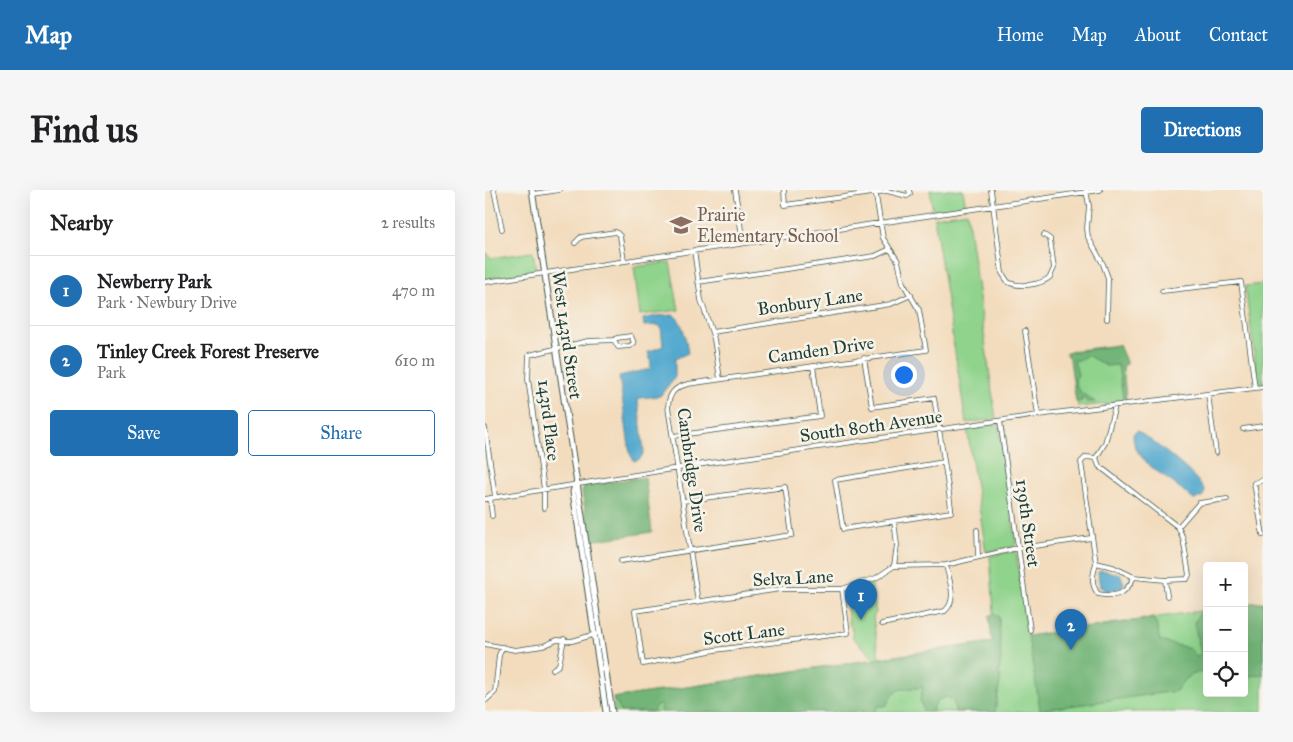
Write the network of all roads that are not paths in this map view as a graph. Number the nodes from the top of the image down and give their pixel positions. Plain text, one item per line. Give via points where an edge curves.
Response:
1 (494, 190) edge
2 (559, 190) edge
3 (735, 190) edge
4 (784, 190) edge
5 (991, 190) edge
6 (1100, 190) edge
7 (875, 191) edge
8 (1086, 191) edge
9 (532, 192) edge
10 (900, 192) edge
11 (909, 192) edge
12 (993, 206) junction
13 (880, 223) junction
14 (502, 229) dead end
15 (1044, 235) dead end
16 (575, 243) dead end
17 (743, 243) junction
18 (890, 249) junction
19 (694, 250) junction
20 (624, 261) junction
21 (544, 273) junction
22 (485, 282) edge
23 (698, 282) junction
24 (1162, 291) dead end
25 (911, 295) junction
26 (1107, 319) dead end
27 (1025, 331) dead end
28 (712, 332) junction
29 (614, 340) junction
30 (556, 349) junction
31 (864, 358) junction
32 (813, 366) junction
33 (720, 379) junction
34 (1263, 387) edge
35 (1255, 388) junction
36 (1208, 394) junction
37 (1115, 406) junction
38 (1038, 415) junction
39 (1000, 421) junction
40 (1263, 426) edge
41 (485, 428) edge
42 (1243, 429) dead end
43 (939, 430) junction
44 (673, 436) junction
45 (1216, 453) dead end
46 (1096, 458) junction
47 (944, 462) junction
48 (678, 468) junction
49 (1263, 480) edge
50 (575, 483) junction
51 (544, 489) junction
52 (495, 496) junction
53 (487, 498) edge
54 (1227, 499) dead end
55 (683, 501) junction
56 (543, 508) dead end
57 (492, 516) dead end
58 (894, 520) junction
59 (1178, 527) junction
60 (977, 530) dead end
61 (1263, 535) edge
62 (1091, 538) junction
63 (1017, 548) junction
64 (690, 551) junction
65 (978, 556) junction
66 (621, 561) dead end
67 (1096, 563) junction
68 (946, 565) junction
69 (894, 566) junction
70 (1134, 577) junction
71 (1165, 580) junction
72 (842, 589) junction
73 (1167, 596) dead end
74 (698, 602) junction
75 (882, 624) dead end
76 (1030, 630) dead end
77 (597, 634) junction
78 (564, 640) junction
79 (485, 644) edge
80 (503, 647) junction
81 (643, 664) joint
82 (553, 669) dead end
83 (485, 701) edge
84 (606, 712) edge
85 (612, 712) edge

1 - 14 street
2 - 9 street
3 - 17 street
4 - 7 street via 785,205
5 - 12 street
6 - 8 street
7 - 10 street
7 - 13 street
8 - 12 street
8 - 26 street via 1088,237 1108,278
9 - 21 main road, West 143rd Street
10 - 11 street via 907,196
12 - 13 street
12 - 15 street via 1002,273 1010,284 1043,281 1052,274 1055,268 1050,239
13 - 17 street
13 - 18 street via 883,238
16 - 20 street via 581,237 616,232 620,236
17 - 19 street
18 - 23 street via 875,256
18 - 25 street
19 - 20 street
19 - 23 street
20 - 21 street
21 - 22 street
21 - 30 main road, West 143rd Street
23 - 28 street
24 - 35 street via 1241,282
25 - 28 street, Bonbury Lane via 891,304
25 - 31 street, Camden Drive via 921,314 926,350
27 - 38 street
28 - 33 street
29 - 29 street via 631,336 633,343 618,347
29 - 30 street via 588,341
30 - 50 main road, West 143rd Street
30 - 51 street, 143rd Place via 529,355 528,379
31 - 32 street, Camden Drive
31 - 43 street via 871,407 934,398
32 - 33 street, Camden Drive
32 - 44 street via 820,416
33 - 44 street, Cambridge Drive via 688,384 674,391 668,407
34 - 35 street, South 80th Avenue
35 - 36 street, South 80th Avenue
36 - 37 street, South 80th Avenue
36 - 45 street
37 - 38 street, South 80th Avenue
37 - 46 street via 1105,443
38 - 39 street, South 80th Avenue
39 - 43 street, South 80th Avenue
39 - 63 street, 139th Street
40 - 42 street
41 - 52 street
43 - 47 street
43 - 48 street, South 80th Avenue
44 - 48 street, Cambridge Drive
46 - 59 street via 1099,466
46 - 62 street via 1086,457 1081,462
47 - 58 street via 951,512
47 - 58 street via 835,480 843,529
48 - 50 street, South 80th Avenue
48 - 55 street, Cambridge Drive
49 - 61 street via 1254,483
50 - 51 street, South 80th Avenue
50 - 77 main road, West 143rd Street via 573,492
51 - 52 street, South 80th Avenue
51 - 56 street, 143rd Place
52 - 53 street, South 80th Avenue
53 - 57 street
54 - 59 street via 1199,503
55 - 64 street, Cambridge Drive
55 - 64 street via 785,487 792,535
58 - 69 street via 897,544
59 - 71 street via 1189,575 1187,579
60 - 65 street
62 - 63 street
62 - 67 street
63 - 65 street
63 - 76 street, 139th Street
64 - 66 street
64 - 74 street, Cambridge Drive
65 - 68 street
67 - 70 street
67 - 70 street via 1092,577 1093,588 1098,594 1119,596 1128,590
68 - 69 street
68 - 75 street via 953,598 949,608
69 - 72 street, Selva Lane via 876,578
70 - 71 street
71 - 73 street
72 - 74 street, Selva Lane via 781,589
72 - 81 street, Scott Lane via 848,633 715,650
74 - 81 street, Selva Lane via 635,611
77 - 78 street
77 - 84 main road, West 143rd Street
77 - 85 main road, West 143rd Street
78 - 80 street via 515,650
78 - 82 street via 559,664
79 - 80 street
80 - 83 street via 499,655 495,692

